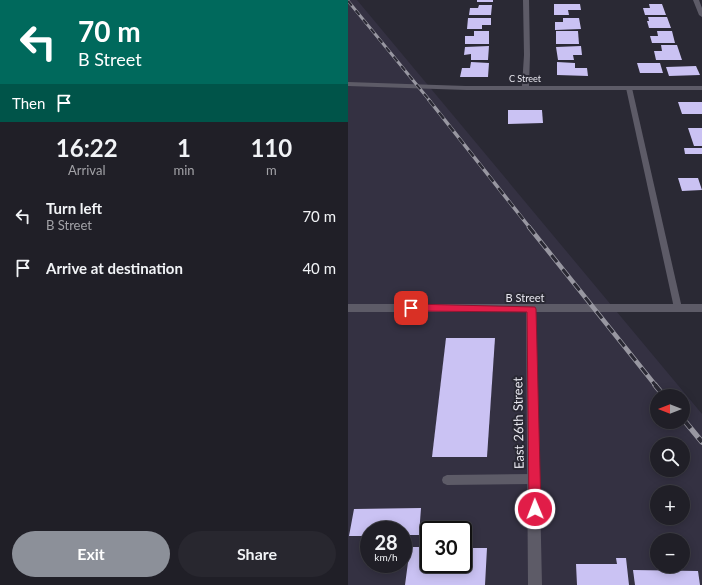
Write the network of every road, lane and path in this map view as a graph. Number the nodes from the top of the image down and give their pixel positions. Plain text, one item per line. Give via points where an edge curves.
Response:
1 (526, 0) edge
2 (696, 0) edge
3 (702, 15) edge
4 (348, 84) edge
5 (525, 87) junction
6 (629, 88) junction
7 (702, 88) edge
8 (348, 308) edge
9 (678, 308) junction
10 (702, 308) edge
11 (531, 309) junction
12 (534, 479) junction
13 (447, 480) dead end
14 (535, 585) edge

1 - 5 street
2 - 3 street
4 - 5 street, C Street via 445,88
5 - 6 street, C Street
6 - 7 street, C Street
6 - 9 lane
8 - 11 street, B Street
9 - 10 street, B Street
9 - 11 street, B Street
11 - 12 street, East 26th Street
12 - 13 lane
12 - 14 street, East 26th Street

